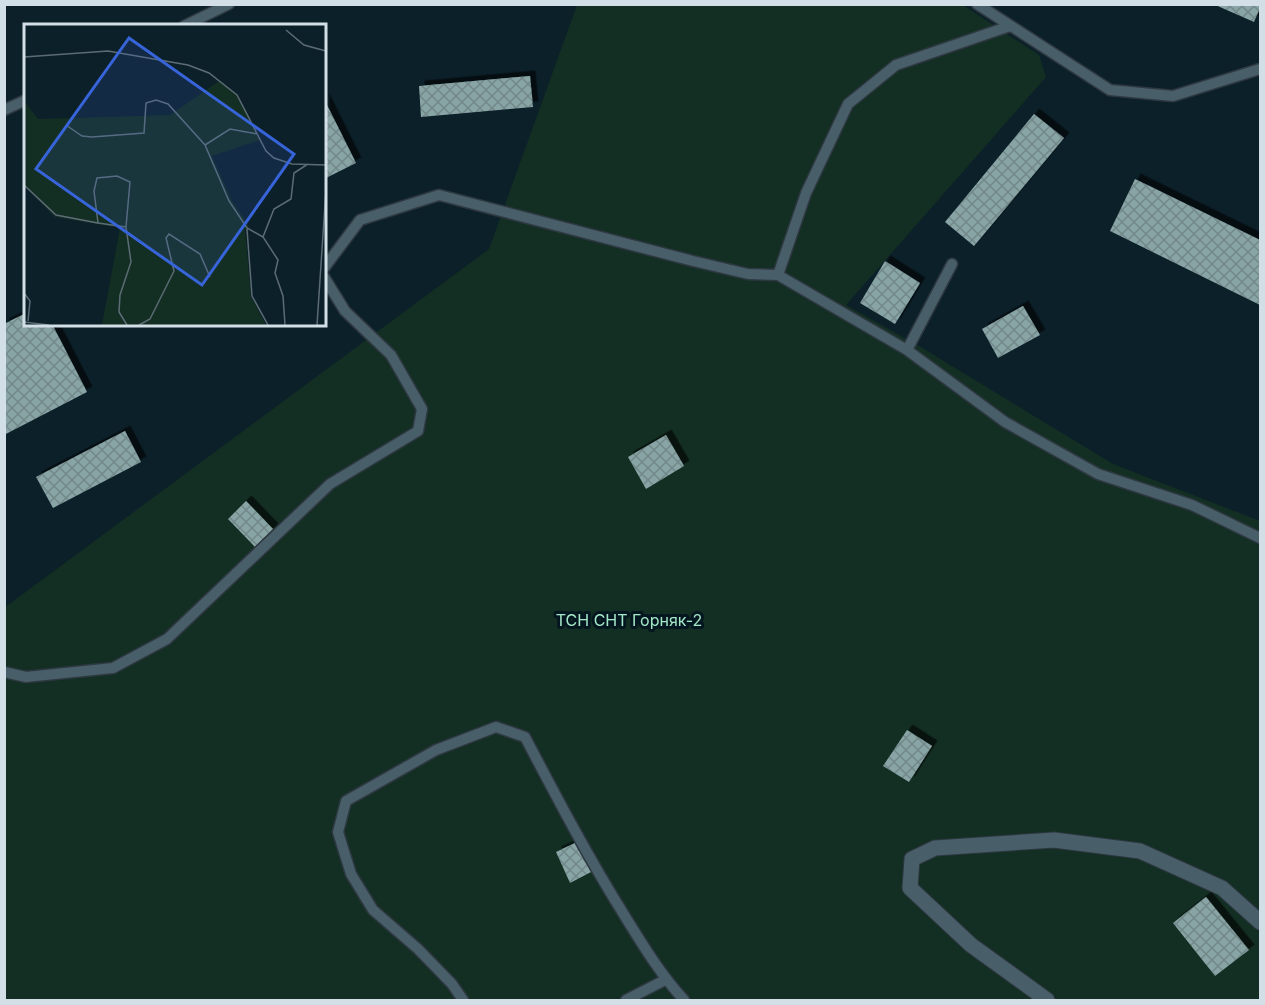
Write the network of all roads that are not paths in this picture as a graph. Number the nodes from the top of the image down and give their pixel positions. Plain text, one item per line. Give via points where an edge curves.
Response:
1 (229, 4) edge
2 (977, 4) edge
3 (188, 24) edge
4 (1010, 26) junction
5 (1260, 69) edge
6 (24, 101) edge
7 (4, 110) edge
8 (952, 264) dead end
9 (326, 265) edge
10 (778, 275) junction
11 (326, 280) edge
12 (908, 350) junction
13 (1260, 538) edge
14 (4, 672) edge
15 (1260, 922) edge
16 (665, 980) junction
17 (464, 1000) edge
18 (626, 1000) edge
19 (684, 1000) edge
20 (1047, 1000) edge

1 - 3 lane
2 - 4 lane
4 - 5 lane via 1110,90 1173,96
4 - 10 lane via 896,64 848,104 806,193
6 - 7 lane
8 - 12 lane
9 - 10 lane via 360,220 439,195 748,274
10 - 12 lane
11 - 14 lane via 345,311 391,355 422,409 418,431 330,484 167,639 113,668 26,677
12 - 13 lane via 1005,422 1098,474 1192,505
15 - 20 street via 1222,888 1140,851 1054,840 935,848 912,859 910,888 971,945
16 - 17 lane via 561,808 525,737 496,727 436,750 346,801 338,832 351,874 373,910 418,949
16 - 18 lane
16 - 19 lane

